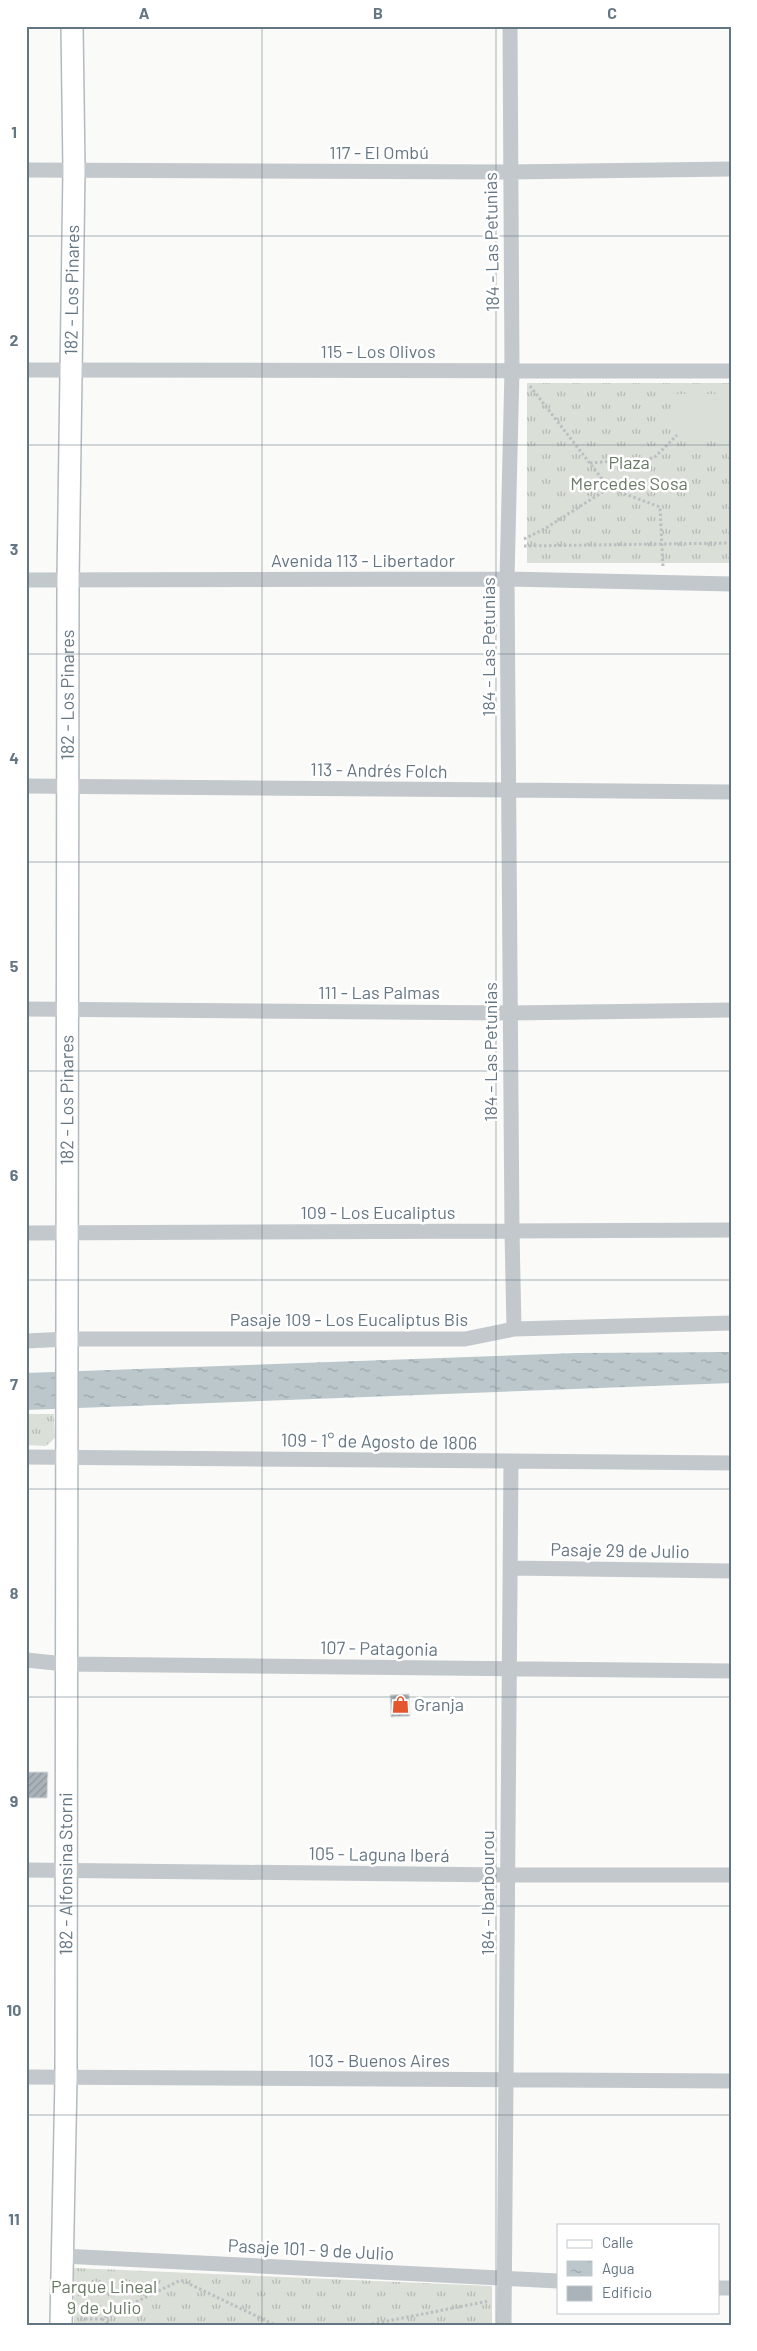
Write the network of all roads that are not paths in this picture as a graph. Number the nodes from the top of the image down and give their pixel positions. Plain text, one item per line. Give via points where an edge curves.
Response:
1 (72, 26) edge
2 (510, 26) edge
3 (731, 169) edge
4 (26, 170) edge
5 (74, 170) junction
6 (509, 172) junction
7 (26, 370) edge
8 (71, 371) junction
9 (512, 371) junction
10 (731, 371) edge
11 (507, 579) junction
12 (26, 580) edge
13 (68, 580) junction
14 (731, 584) edge
15 (26, 786) edge
16 (68, 786) junction
17 (508, 791) junction
18 (731, 792) edge
19 (26, 1009) edge
20 (68, 1010) junction
21 (731, 1010) edge
22 (510, 1013) junction
23 (731, 1230) edge
24 (512, 1232) junction
25 (26, 1233) edge
26 (67, 1233) junction
27 (731, 1323) edge
28 (514, 1329) junction
29 (68, 1339) junction
30 (26, 1340) edge
31 (68, 1423) joint
32 (26, 1457) edge
33 (66, 1458) junction
34 (511, 1462) junction
35 (731, 1463) edge
36 (510, 1568) junction
37 (731, 1571) edge
38 (26, 1660) edge
39 (65, 1664) junction
40 (508, 1669) junction
41 (731, 1671) edge
42 (26, 1870) edge
43 (66, 1870) junction
44 (507, 1875) junction
45 (731, 1875) edge
46 (26, 2078) edge
47 (66, 2078) junction
48 (507, 2080) junction
49 (731, 2080) edge
50 (62, 2256) junction
51 (504, 2278) junction
52 (557, 2281) edge
53 (61, 2322) edge
54 (504, 2325) edge

1 - 5 street, 182 - Los Pinares
2 - 6 street, 184 - Las Petunias
3 - 6 street, 117 - El Ombú
4 - 5 street, 117 - El Ombú
5 - 6 street, 117 - El Ombú
5 - 8 street, 182 - Los Pinares
6 - 9 street, 184 - Las Petunias
7 - 8 street, 115 - Los Olivos
8 - 9 street, 115 - Los Olivos
8 - 13 street, 182 - Los Pinares
9 - 10 street, 115 - Los Olivos
9 - 11 street, 184 - Las Petunias
11 - 13 street, Avenida 113 - Libertador
11 - 14 street, Avenida 113 - Libertador
11 - 17 street, 184 - Las Petunias
12 - 13 street, Avenida 113 - Libertador
13 - 16 street, 182 - Los Pinares
15 - 16 street, 113 - Andrés Folch
16 - 17 street, 113 - Andrés Folch
16 - 20 street, 182 - Los Pinares
17 - 18 street, 113 - Andrés Folch
17 - 22 street, 184 - Las Petunias
19 - 20 street, 111 - Las Palmas
20 - 22 street, 111 - Las Palmas
20 - 26 street, 182 - Los Pinares
21 - 22 street, 111 - Las Palmas
22 - 24 street, 184 - Las Petunias
23 - 24 street, 109 - Los Eucaliptus
24 - 26 street, 109 - Los Eucaliptus
24 - 28 street, 184 - Las Petunias
25 - 26 street, 109 - Los Eucaliptus
26 - 29 street, 182 - Los Pinares
27 - 28 street, Pasaje 109 - Los Eucaliptus Bis
28 - 29 street, Pasaje 109 - Los Eucaliptus Bis via 465,1339
29 - 30 street, Pasaje 109 - Los Eucaliptus Bis
29 - 31 street, 182 - Los Pinares
31 - 33 street, 182 - Alfonsina Storni
32 - 33 street, 109 - 1° de Agosto de 1806
33 - 34 street, 109 - 1° de Agosto de 1806
33 - 39 street, 182 - Alfonsina Storni
34 - 35 street, 109 - 1° de Agosto de 1806
34 - 36 street, 184 - Ibarbourou
36 - 37 street, Pasaje 29 de Julio
36 - 40 street, 184 - Ibarbourou
38 - 39 street, 107 - Patagonia
39 - 40 street, 107 - Patagonia
39 - 43 street, 182 - Alfonsina Storni
40 - 41 street, 107 - Patagonia
40 - 44 street, 184 - Ibarbourou
42 - 43 street, 105 - Laguna Iberá
43 - 44 street, 105 - Laguna Iberá
43 - 47 street, 182 - Alfonsina Storni
44 - 45 street, 105 - Laguna Iberá
44 - 48 street, 184 - Ibarbourou
46 - 47 street, 103 - Buenos Aires
47 - 48 street, 103 - Buenos Aires
47 - 50 street, 182 - Alfonsina Storni
48 - 49 street, 103 - Buenos Aires
48 - 51 street, 184 - Ibarbourou
50 - 51 street, Pasaje 101 - 9 de Julio
50 - 53 street, 182 - Alfonsina Storni
51 - 52 street, Pasaje 101 - 9 de Julio
51 - 54 street, 184 - Ibarbourou

